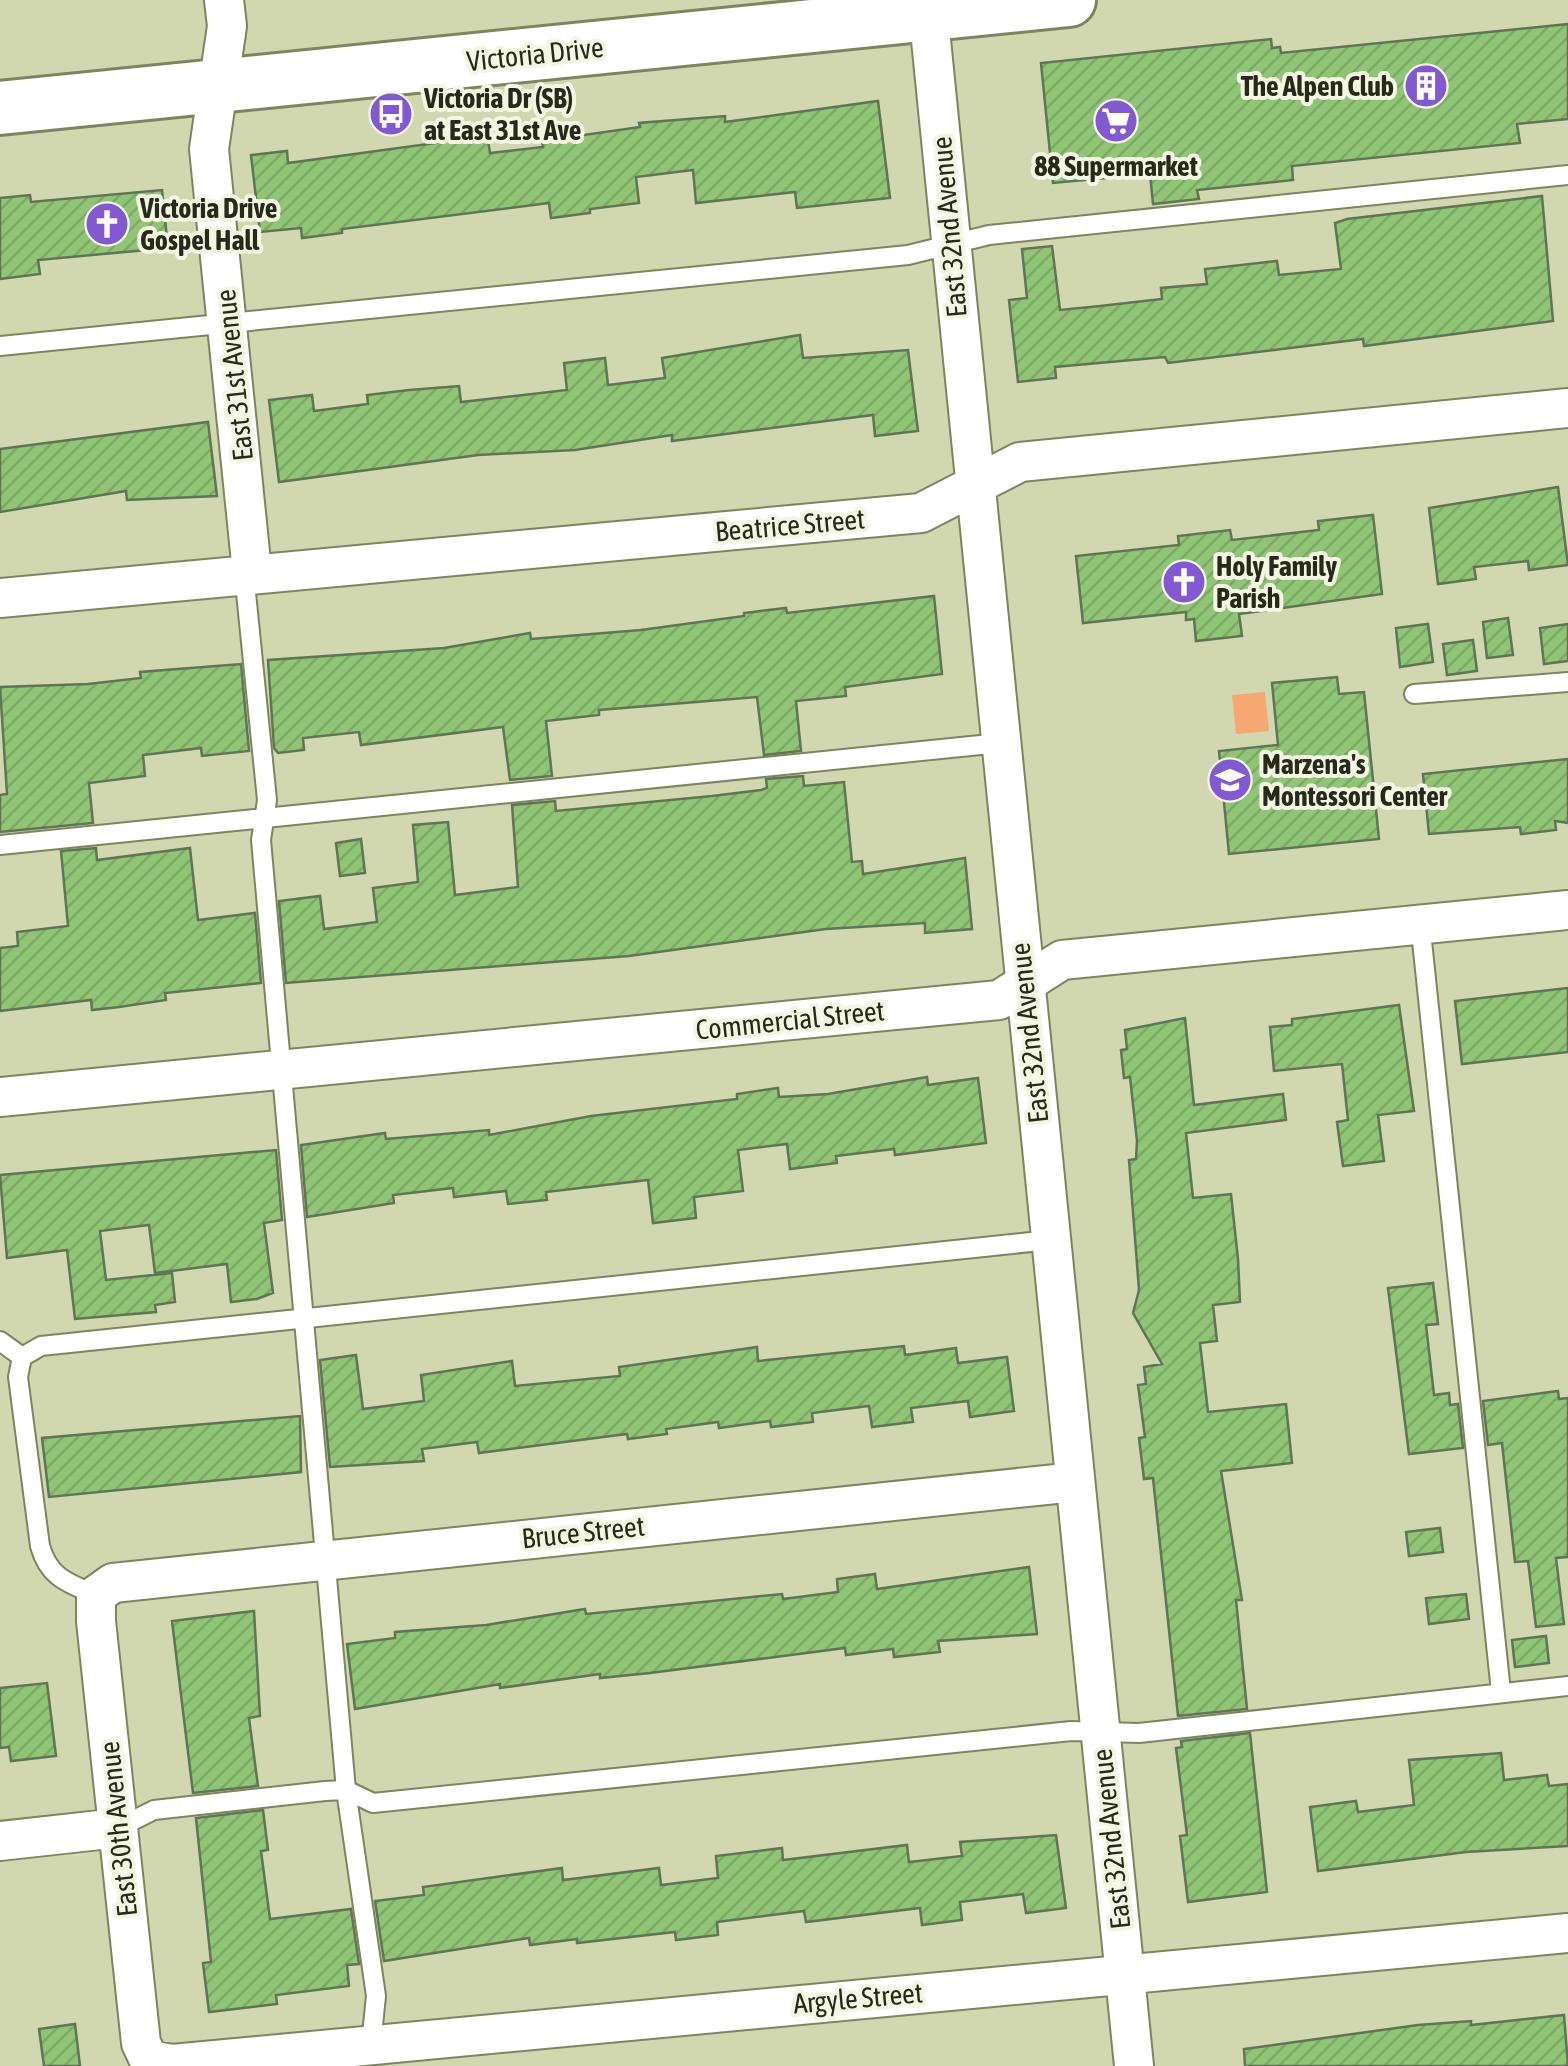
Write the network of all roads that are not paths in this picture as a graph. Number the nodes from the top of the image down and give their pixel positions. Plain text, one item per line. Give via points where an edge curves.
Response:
1 (224, 0) edge
2 (1069, 0) edge
3 (928, 7) edge
4 (218, 86) junction
5 (0, 108) edge
6 (1568, 175) edge
7 (950, 244) junction
8 (230, 324) junction
9 (0, 346) edge
10 (1568, 408) edge
11 (974, 485) junction
12 (248, 572) junction
13 (0, 598) edge
14 (1568, 682) edge
15 (1414, 694) dead end
16 (1000, 743) junction
17 (264, 818) junction
18 (0, 845) edge
19 (1568, 910) edge
20 (1420, 922) junction
21 (1026, 983) junction
22 (280, 1070) junction
23 (0, 1097) edge
24 (1050, 1240) junction
25 (301, 1318) junction
26 (0, 1341) edge
27 (22, 1358) junction
28 (1074, 1482) junction
29 (325, 1559) junction
30 (96, 1596) junction
31 (1568, 1686) edge
32 (1501, 1692) junction
33 (1100, 1732) junction
34 (346, 1790) junction
35 (118, 1828) junction
36 (0, 1841) edge
37 (1568, 1933) edge
38 (1125, 1974) junction
39 (372, 2055) edge
40 (149, 2060) joint
41 (1134, 2066) edge

1 - 4 street, East 31st Avenue
2 - 3 street, Victoria Drive
3 - 4 street, Victoria Drive
3 - 7 street, East 32nd Avenue
4 - 5 street, Victoria Drive
4 - 8 street, East 31st Avenue via 209,149
6 - 7 lane via 989,234
7 - 8 lane via 908,255
7 - 11 street, East 32nd Avenue
8 - 9 lane
8 - 12 street, East 31st Avenue
10 - 11 street, Beatrice Street via 1020,462
11 - 12 street, Beatrice Street via 920,513
11 - 16 street, East 32nd Avenue
12 - 13 street, Beatrice Street
12 - 17 lane
14 - 15 lane
16 - 17 lane
16 - 21 street, East 32nd Avenue
17 - 18 lane
17 - 22 lane
19 - 20 street, Commercial Street
20 - 21 street, Commercial Street via 1062,960
20 - 32 lane
21 - 22 street, Commercial Street via 999,1000
21 - 24 street, East 32nd Avenue
22 - 23 street, Commercial Street
22 - 25 lane
24 - 25 lane
24 - 28 street, East 32nd Avenue
25 - 27 lane via 41,1346
25 - 29 lane
26 - 27 lane
27 - 30 lane via 18,1377 46,1565 58,1580
28 - 29 street, Bruce Street
28 - 33 street, East 32nd Avenue
29 - 30 street, Bruce Street via 112,1583
29 - 34 lane
30 - 35 street, East 30th Avenue
31 - 32 lane
32 - 33 lane
33 - 34 lane via 373,1802
33 - 38 street, East 32nd Avenue
34 - 35 lane via 154,1810
34 - 39 lane via 376,1996
35 - 36 street
35 - 40 street, East 30th Avenue via 140,2043
37 - 38 street, Argyle Street
38 - 39 street, Argyle Street
38 - 41 street, East 32nd Avenue
39 - 40 street, Argyle Street

